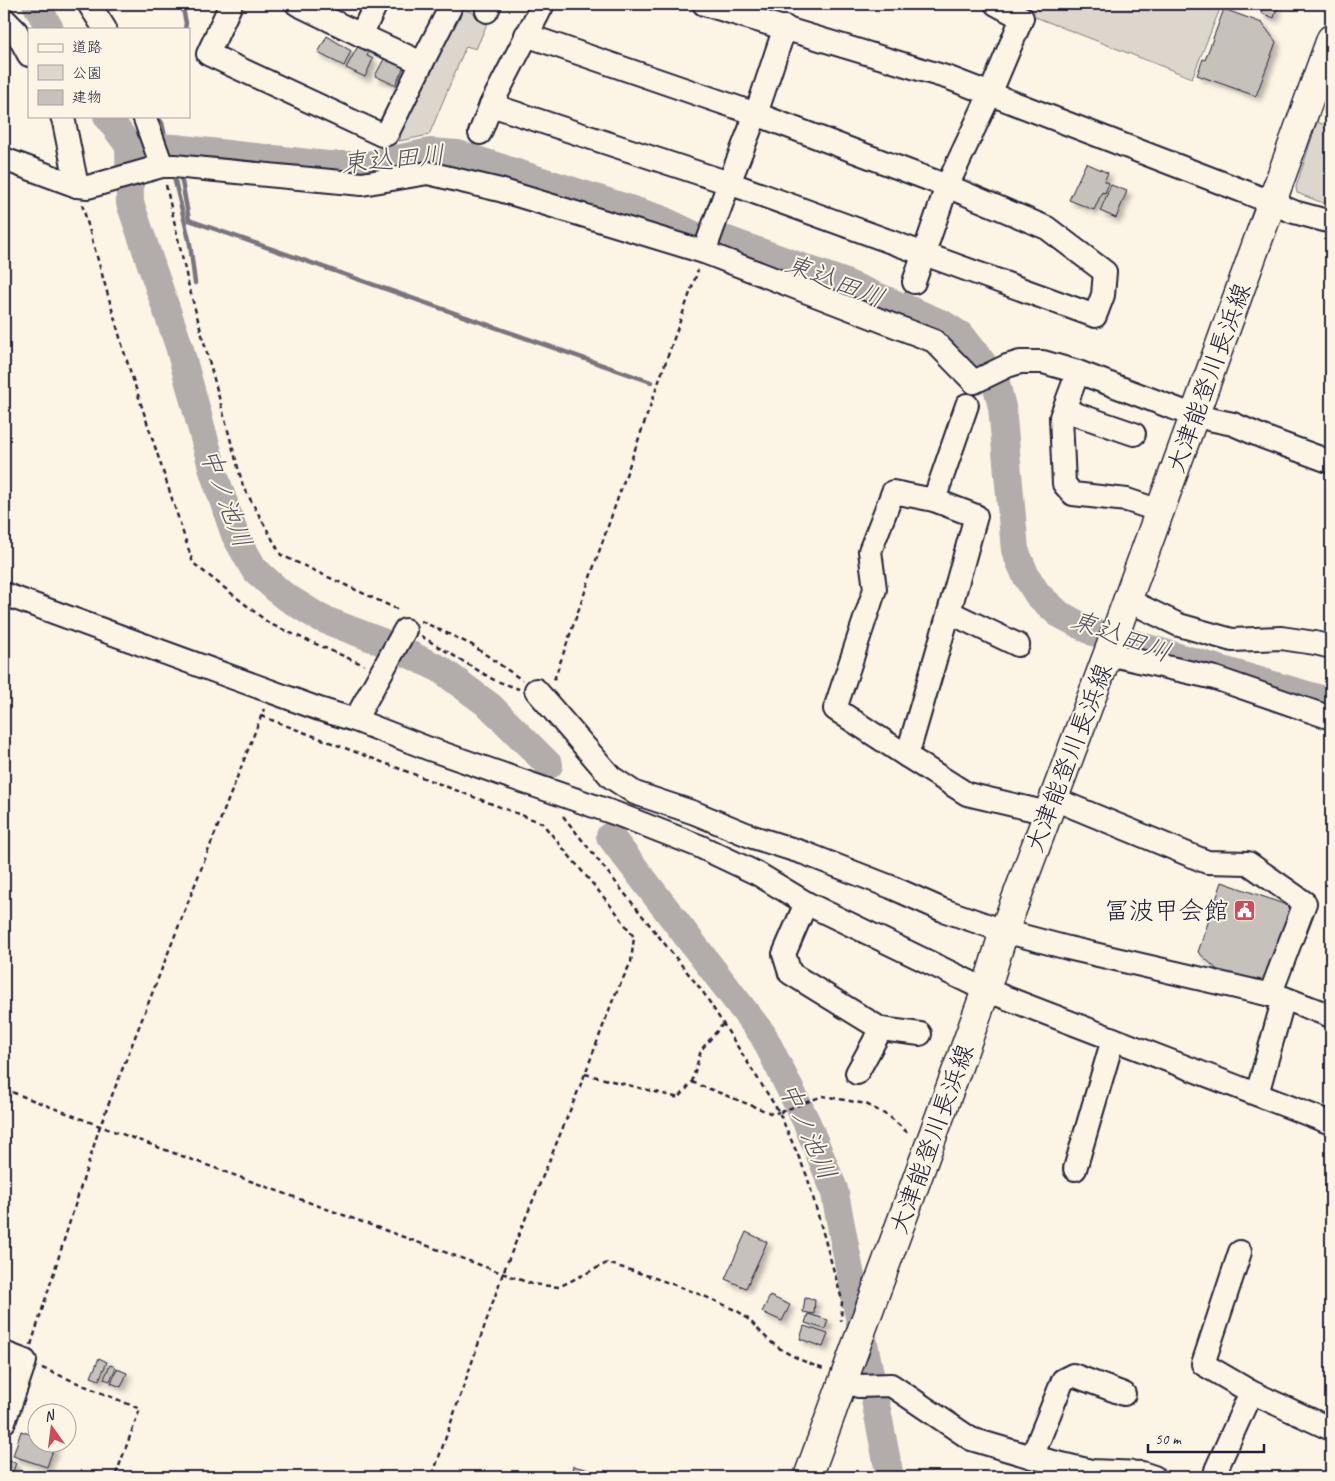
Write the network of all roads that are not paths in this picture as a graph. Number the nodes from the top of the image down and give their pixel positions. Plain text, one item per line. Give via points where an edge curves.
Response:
1 (89, 4) edge
2 (231, 4) edge
3 (297, 4) edge
4 (376, 4) edge
5 (543, 4) edge
6 (704, 4) edge
7 (775, 4) edge
8 (996, 4) edge
9 (450, 8) dead end
10 (4, 19) edge
11 (761, 21) junction
12 (784, 27) junction
13 (104, 28) edge
14 (361, 35) junction
15 (526, 35) junction
16 (1331, 39) edge
17 (28, 53) edge
18 (422, 63) junction
19 (990, 94) junction
20 (491, 105) junction
21 (756, 114) junction
22 (63, 118) edge
23 (145, 118) edge
24 (480, 133) dead end
25 (157, 157) junction
26 (4, 159) edge
27 (729, 183) junction
28 (82, 186) junction
29 (947, 186) junction
30 (1272, 202) junction
31 (1331, 222) edge
32 (705, 250) junction
33 (924, 253) junction
34 (914, 282) dead end
35 (1078, 372) junction
36 (967, 405) dead end
37 (1064, 410) junction
38 (1195, 416) junction
39 (1134, 434) dead end
40 (1331, 462) edge
41 (934, 500) junction
42 (1160, 511) junction
43 (4, 594) edge
44 (1124, 609) junction
45 (949, 612) junction
46 (411, 621) road end
47 (1018, 645) dead end
48 (1331, 647) edge
49 (1109, 651) junction
50 (536, 690) road end
51 (1331, 718) edge
52 (355, 720) junction
53 (907, 756) junction
54 (1051, 806) junction
55 (806, 903) junction
56 (1004, 931) junction
57 (986, 990) junction
58 (1277, 997) junction
59 (1331, 1016) edge
60 (882, 1029) junction
61 (920, 1034) dead end
62 (1113, 1039) junction
63 (857, 1073) dead end
64 (1257, 1094) junction
65 (1331, 1123) edge
66 (1075, 1169) dead end
67 (1240, 1252) dead end
68 (4, 1353) edge
69 (845, 1373) junction
70 (1250, 1392) junction
71 (1124, 1394) dead end
72 (4, 1422) edge
73 (1331, 1429) edge
74 (1032, 1457) junction
75 (1216, 1470) dead end
76 (1090, 1474) edge
77 (808, 1477) edge
78 (1154, 1477) edge

1 - 13 street
2 - 18 street via 208,54 382,135 387,134
3 - 14 street
4 - 14 street
5 - 15 street
6 - 11 street
7 - 11 street
8 - 19 street via 1022,18
9 - 18 street
10 - 17 street via 16,31
11 - 12 street
12 - 19 street via 949,78
12 - 21 street
14 - 18 street
15 - 20 street
15 - 21 street
16 - 30 main road, 大津能登川長浜線
19 - 29 street
19 - 30 street
20 - 24 street
20 - 27 street
21 - 27 street
21 - 29 street
22 - 28 street
23 - 25 street
25 - 28 street
25 - 32 street via 174,166 362,184 428,173 500,190
26 - 28 street
27 - 32 street
27 - 33 street
29 - 33 street
29 - 33 street via 1048,228 1105,272 1103,295 1095,316
30 - 31 street
30 - 38 main road, 大津能登川長浜線
32 - 35 street via 934,340 974,382 1020,362 1043,362
33 - 34 street
35 - 37 street
35 - 38 street
36 - 41 street
37 - 39 street
37 - 42 street via 1061,417 1064,484 1073,494 1127,500
38 - 40 street via 1233,424
38 - 42 main road, 大津能登川長浜線
41 - 45 street via 976,516
41 - 53 street via 894,492 870,551 875,589 835,709
42 - 44 main road, 大津能登川長浜線
43 - 52 street
44 - 48 street via 1232,640 1281,638
44 - 49 main road, 大津能登川長浜線
45 - 47 street
45 - 53 street
46 - 52 street
49 - 51 street via 1215,678
49 - 54 main road, 大津能登川長浜線
50 - 56 street via 611,777 635,793 804,853 943,910
52 - 55 street via 698,846 758,874
53 - 54 street via 967,794
54 - 56 main road, 大津能登川長浜線
54 - 58 street via 1207,862 1248,862 1305,903
55 - 57 street
55 - 60 street via 784,954 790,973
56 - 57 main road, 大津能登川長浜線
56 - 58 street
57 - 62 street
57 - 69 main road, 大津能登川長浜線
58 - 59 street
58 - 64 street
60 - 61 street
60 - 63 street
62 - 64 street
62 - 66 street
64 - 65 street
67 - 70 street via 1203,1364
68 - 72 street via 25,1361
69 - 74 street via 890,1385 971,1439
69 - 77 main road, 大津能登川長浜線
70 - 73 street
70 - 75 street
71 - 74 street via 1073,1375 1062,1380
74 - 76 street
76 - 78 street via 1142,1473

